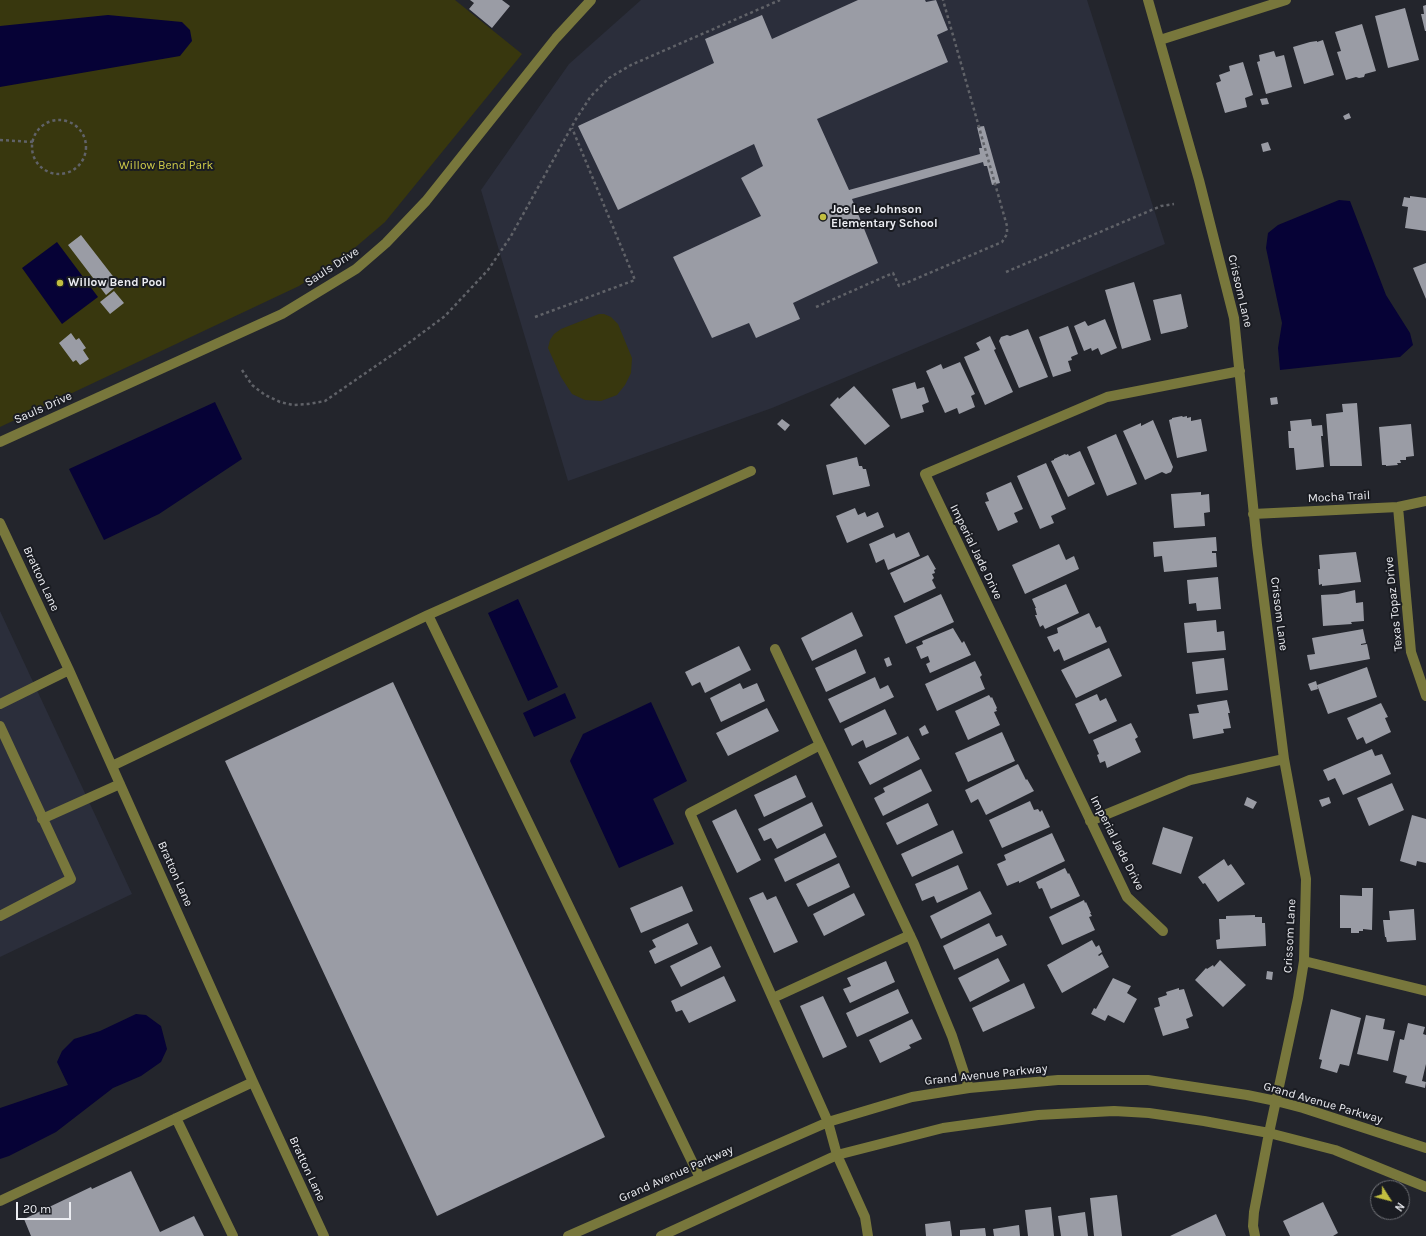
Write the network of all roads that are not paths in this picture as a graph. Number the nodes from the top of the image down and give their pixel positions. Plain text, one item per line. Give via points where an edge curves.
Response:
1 (591, 0) edge
2 (1148, 0) edge
3 (1286, 0) edge
4 (1160, 40) junction
5 (1240, 371) junction
6 (0, 442) edge
7 (751, 471) dead end
8 (1426, 501) edge
9 (1398, 507) junction
10 (1253, 514) junction
11 (0, 523) edge
12 (428, 615) junction
13 (775, 649) dead end
14 (69, 670) junction
15 (1426, 696) edge
16 (0, 704) edge
17 (0, 726) edge
18 (820, 746) junction
19 (1284, 759) junction
20 (112, 766) junction
21 (120, 784) junction
22 (42, 819) junction
23 (1090, 821) junction
24 (0, 916) edge
25 (1162, 931) dead end
26 (910, 935) junction
27 (1304, 961) junction
28 (1426, 990) edge
29 (773, 998) junction
30 (253, 1082) junction
31 (969, 1088) junction
32 (1276, 1101) junction
33 (176, 1118) junction
34 (828, 1122) junction
35 (1269, 1133) junction
36 (1426, 1148) edge
37 (837, 1155) junction
38 (700, 1178) junction
39 (1426, 1187) edge
40 (0, 1202) edge
41 (233, 1236) edge
42 (324, 1236) edge
43 (568, 1236) edge
44 (660, 1236) edge
45 (868, 1236) edge
46 (1255, 1236) edge

1 - 6 street, Sauls Drive via 556,38 426,201 386,244 356,270 282,314
2 - 4 street, Crissom Lane
3 - 4 street
4 - 5 street, Crissom Lane via 1234,318
5 - 10 street, Crissom Lane
5 - 23 street, Imperial Jade Drive via 1107,397 925,474
7 - 12 street
8 - 9 street, Mocha Trail
9 - 10 street, Mocha Trail
9 - 15 street, Texas Topaz Drive via 1412,652
10 - 19 street, Crissom Lane
11 - 14 street, Bratton Lane
12 - 20 street
12 - 38 street
13 - 18 street
14 - 16 street
14 - 20 street, Bratton Lane
17 - 22 street
18 - 26 street
18 - 29 street via 690,813
19 - 23 street via 1190,780
19 - 27 street, Crissom Lane via 1306,879
20 - 21 street, Bratton Lane
21 - 22 street
21 - 30 street, Bratton Lane
22 - 24 street via 71,879
23 - 25 street, Imperial Jade Drive via 1127,897
26 - 29 street
26 - 31 street via 952,1036
27 - 28 street
27 - 32 street, Crissom Lane
29 - 34 street
30 - 33 street
30 - 42 street, Bratton Lane
31 - 32 street, Grand Avenue Parkway via 1058,1080 1148,1080
31 - 34 street, Grand Avenue Parkway via 912,1097
32 - 35 street, Crissom Lane
32 - 36 street, Grand Avenue Parkway
33 - 40 street
33 - 41 street
34 - 37 street
34 - 38 street, Grand Avenue Parkway
35 - 37 street via 1149,1113 1114,1111 1038,1115 943,1128
35 - 39 street via 1335,1150
35 - 46 street, Crissom Lane via 1254,1212
37 - 44 street
37 - 45 street via 865,1217
38 - 43 street, Grand Avenue Parkway

